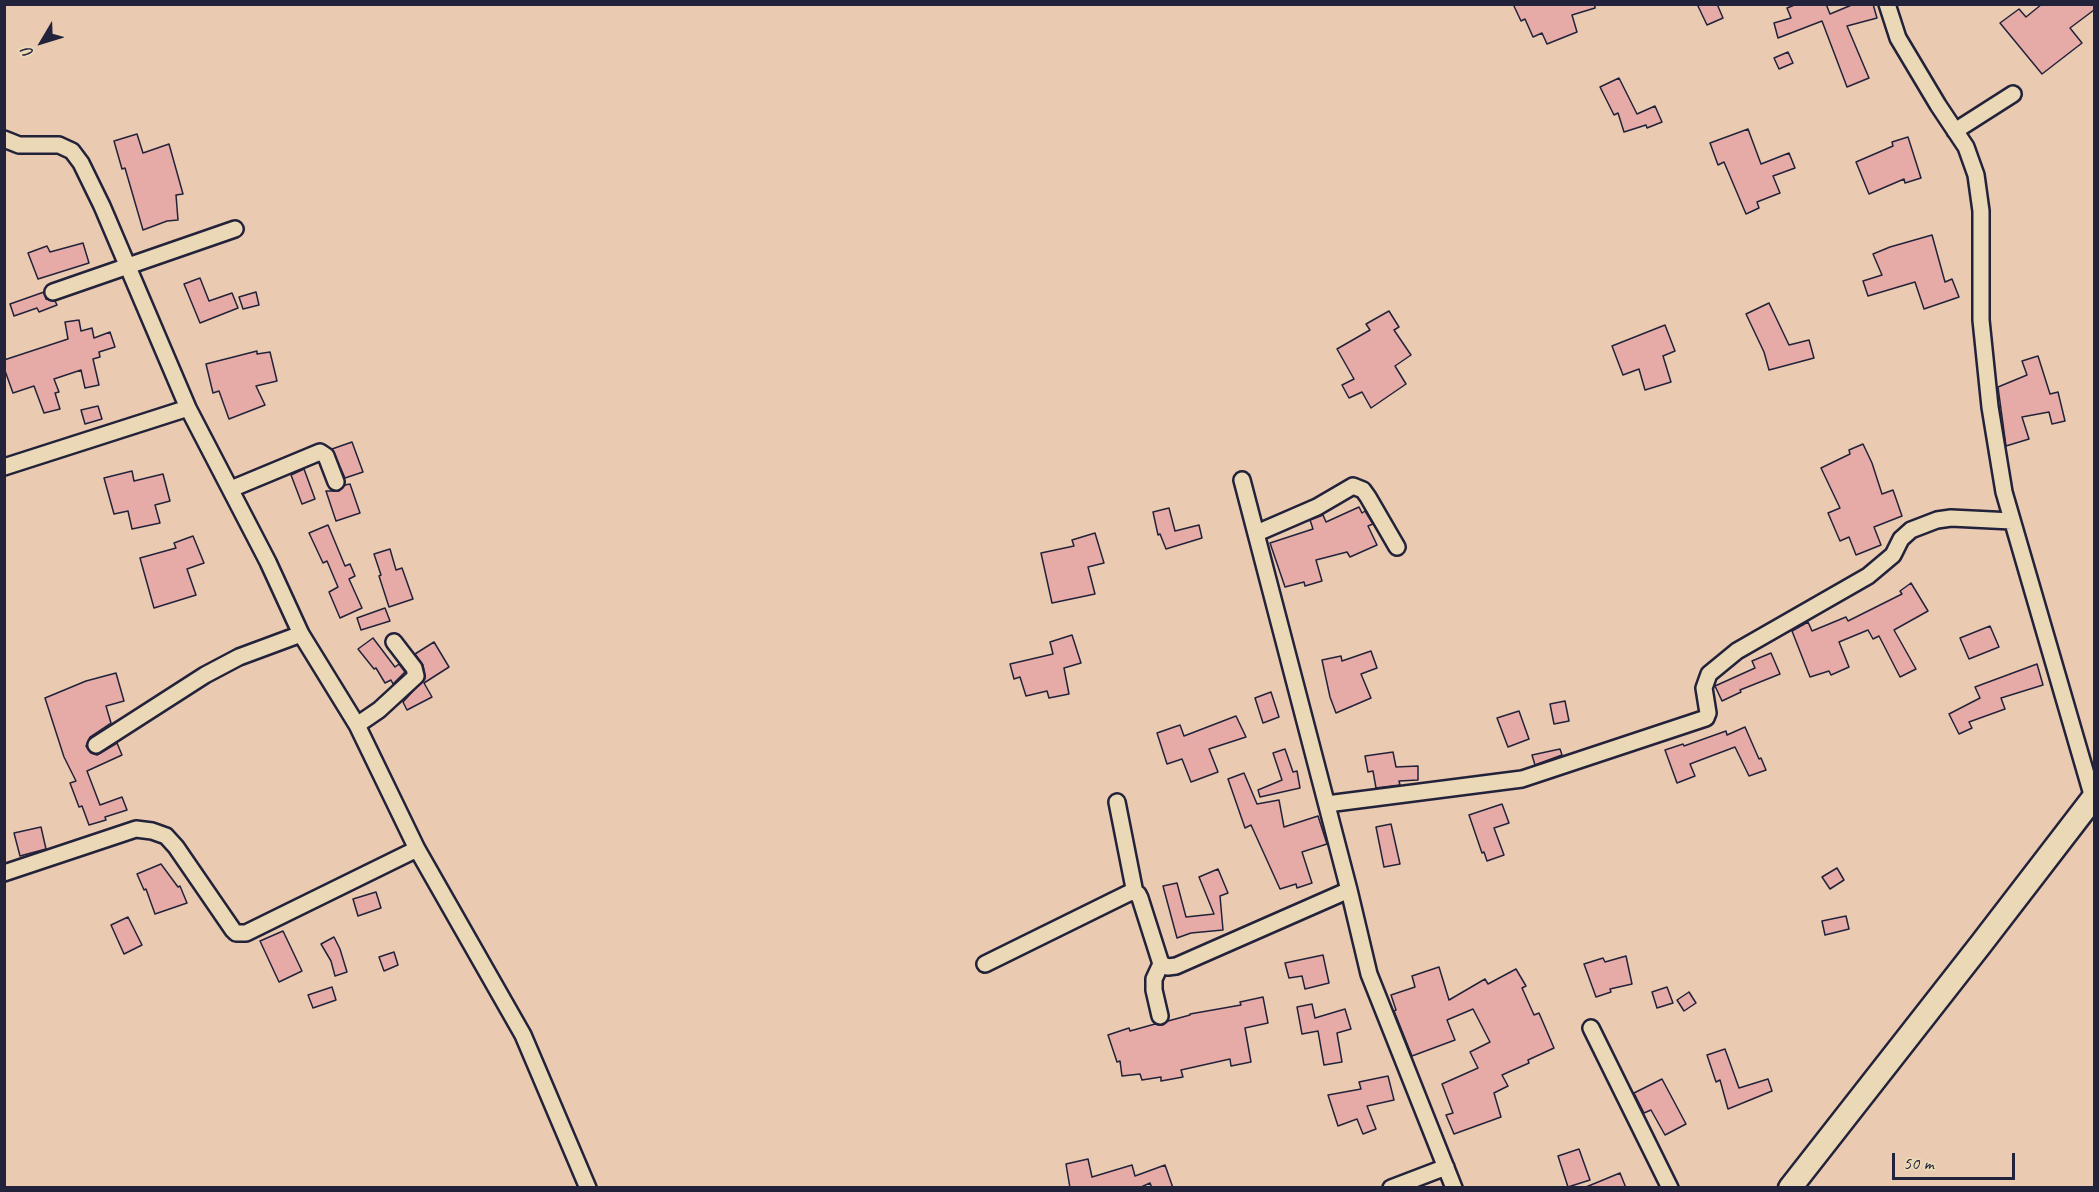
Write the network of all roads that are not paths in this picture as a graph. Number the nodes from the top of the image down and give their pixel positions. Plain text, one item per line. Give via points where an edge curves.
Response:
1 (1887, 4) edge
2 (2013, 94) dead end
3 (1955, 131) junction
4 (4, 139) edge
5 (235, 229) dead end
6 (129, 266) junction
7 (53, 292) dead end
8 (188, 408) junction
9 (4, 467) edge
10 (1242, 480) dead end
11 (336, 482) dead end
12 (231, 489) junction
13 (2012, 521) junction
14 (1257, 533) junction
15 (1397, 547) dead end
16 (301, 634) junction
17 (394, 642) dead end
18 (357, 725) junction
19 (96, 745) dead end
20 (2094, 797) edge
21 (1117, 802) dead end
22 (1327, 804) junction
23 (417, 849) junction
24 (4, 873) edge
25 (1349, 891) junction
26 (1135, 892) junction
27 (985, 964) dead end
28 (1161, 964) junction
29 (1160, 1016) dead end
30 (1591, 1028) dead end
31 (1446, 1167) junction
32 (588, 1188) edge
33 (1391, 1188) edge
34 (1454, 1188) edge
35 (1670, 1188) edge
36 (1790, 1188) edge

1 - 3 street via 1898,38
2 - 3 street
3 - 13 street via 1966,147 1976,175 1981,211 1981,321 1990,407
4 - 6 street via 19,145 59,145 72,151
5 - 6 street
6 - 7 street
6 - 8 street
8 - 9 street
8 - 12 street
10 - 14 street
11 - 12 street via 326,456 320,452
12 - 16 street
13 - 20 street
13 - 22 street via 1951,518 1911,531 1901,539 1893,555 1868,576 1737,651 1708,674 1704,688 1706,718 1522,779
14 - 15 street via 1317,507 1353,486 1363,490
14 - 22 street
16 - 18 street
16 - 19 street via 239,657 205,675
17 - 18 street via 416,676
18 - 23 street
20 - 36 main road
21 - 26 street
22 - 25 street
23 - 24 street via 246,933 232,930 176,847 166,836 152,831 136,829
23 - 32 street via 523,1035
25 - 28 street via 1176,966
25 - 31 street via 1369,975
26 - 27 street
26 - 28 street
28 - 29 street via 1154,979
30 - 35 street
31 - 33 street
31 - 34 street

